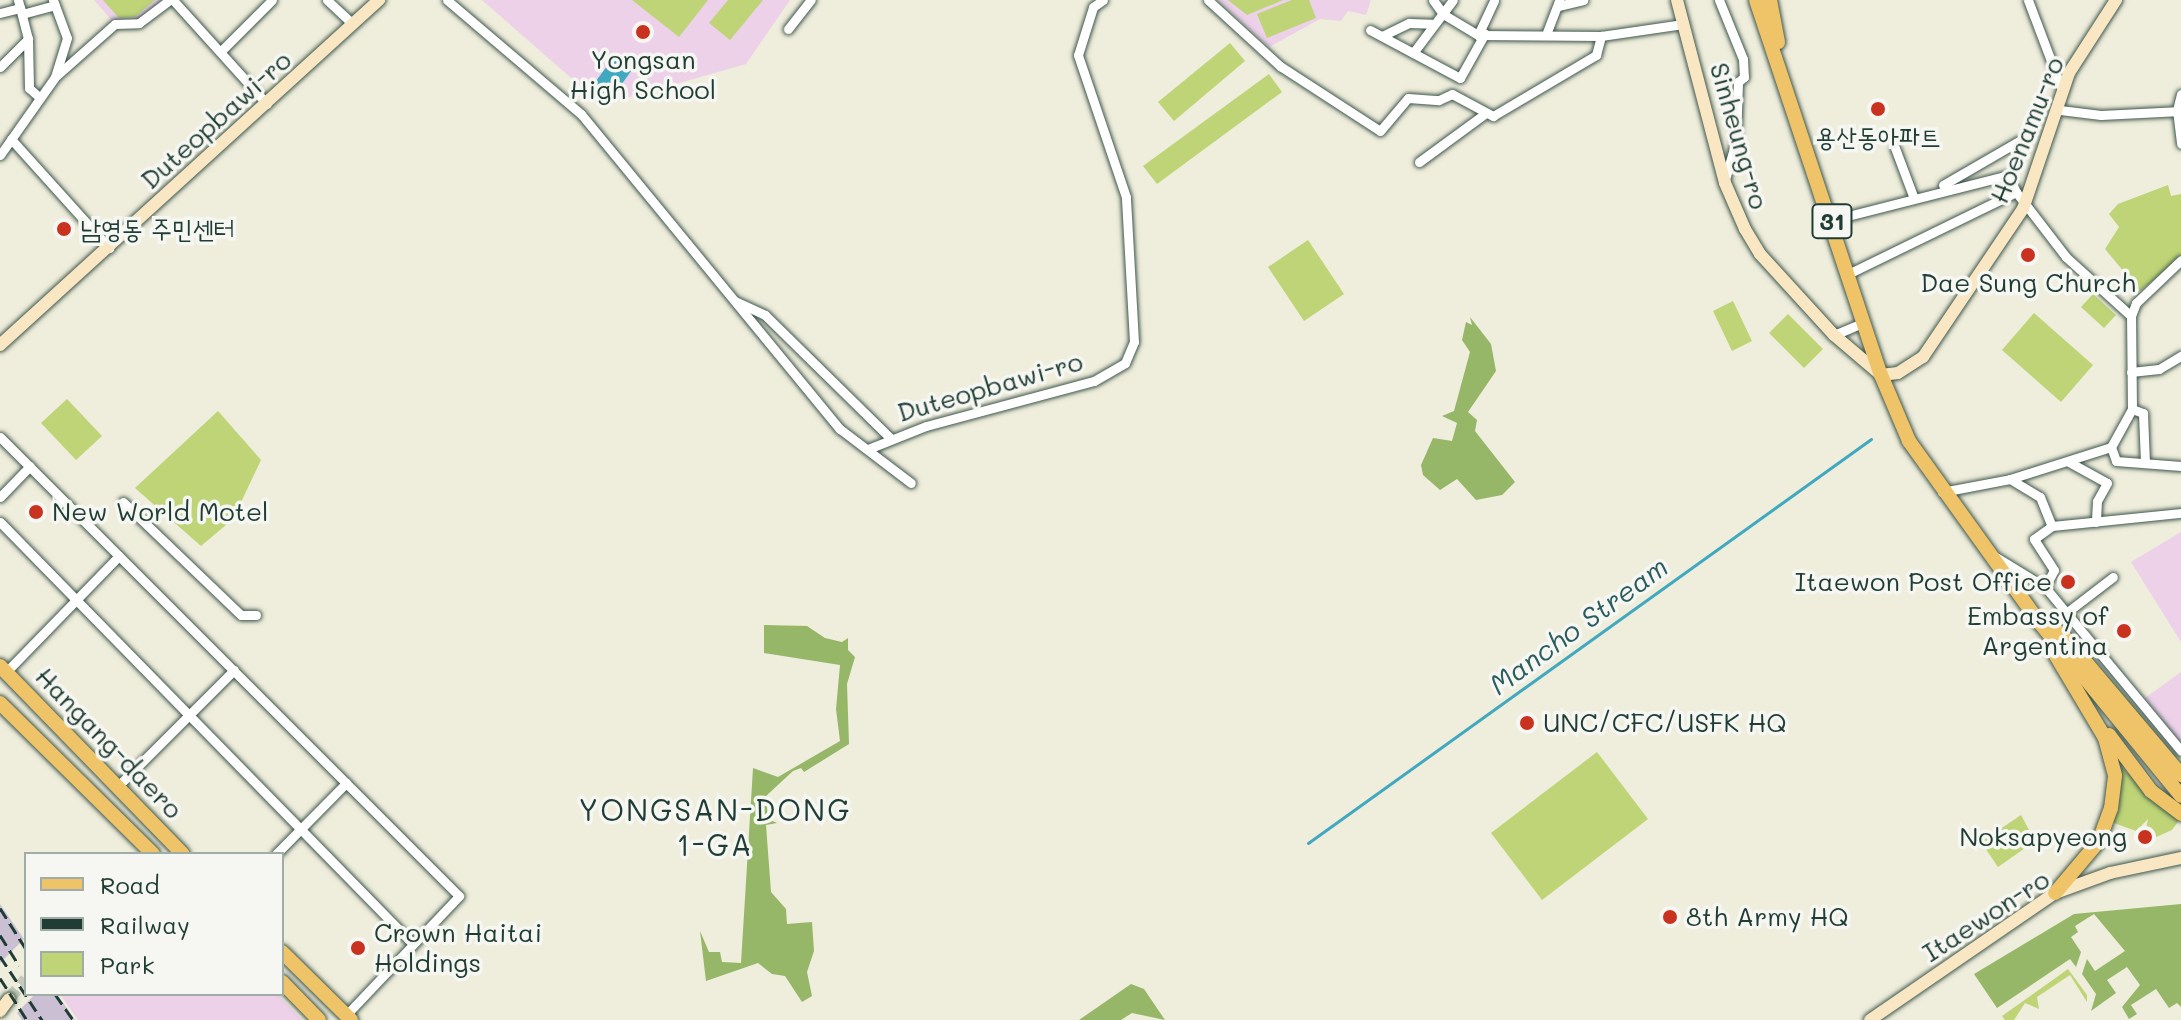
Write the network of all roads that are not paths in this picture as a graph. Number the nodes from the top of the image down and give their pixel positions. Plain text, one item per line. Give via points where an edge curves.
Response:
1 (171, 0) edge
2 (272, 0) edge
3 (327, 0) edge
4 (379, 0) edge
5 (447, 0) edge
6 (811, 0) edge
7 (1103, 0) edge
8 (1208, 0) edge
9 (1433, 0) edge
10 (1453, 0) edge
11 (1494, 0) edge
12 (1583, 0) edge
13 (1677, 0) edge
14 (1719, 0) edge
15 (1756, 0) edge
16 (1770, 0) edge
17 (2028, 0) edge
18 (2116, 0) edge
19 (54, 2) edge
20 (1558, 3) edge
21 (20, 7) edge
22 (0, 13) edge
23 (1443, 14) junction
24 (353, 24) junction
25 (1432, 24) junction
26 (1683, 24) junction
27 (788, 29) dead end
28 (1370, 30) dead end
29 (1547, 32) junction
30 (1482, 34) junction
31 (1382, 36) junction
32 (1601, 36) junction
33 (28, 39) junction
34 (221, 51) junction
35 (1413, 53) junction
36 (0, 67) edge
37 (1781, 67) junction
38 (55, 77) junction
39 (1460, 78) junction
40 (1452, 94) junction
41 (2181, 94) edge
42 (38, 96) junction
43 (2061, 103) junction
44 (267, 104) junction
45 (2179, 110) edge
46 (1486, 113) junction
47 (11, 139) junction
48 (2019, 141) dead end
49 (2181, 144) edge
50 (1895, 148) dead end
51 (0, 155) edge
52 (1419, 162) dead end
53 (1725, 183) junction
54 (1942, 189) junction
55 (1913, 196) junction
56 (2021, 196) junction
57 (1832, 220) junction
58 (109, 248) junction
59 (2181, 260) edge
60 (1850, 273) junction
61 (732, 299) junction
62 (2131, 316) junction
63 (1864, 322) junction
64 (1834, 335) junction
65 (0, 345) edge
66 (2181, 356) edge
67 (2131, 372) junction
68 (1881, 375) junction
69 (2132, 409) junction
70 (0, 437) edge
71 (891, 439) junction
72 (2111, 447) junction
73 (868, 449) junction
74 (2065, 461) junction
75 (2145, 462) junction
76 (30, 466) junction
77 (2181, 466) edge
78 (2010, 479) junction
79 (911, 483) dead end
80 (1942, 492) junction
81 (0, 497) edge
82 (123, 502) dead end
83 (2181, 513) edge
84 (0, 522) edge
85 (2096, 522) junction
86 (2052, 526) junction
87 (1983, 548) junction
88 (119, 556) junction
89 (2113, 577) dead end
90 (2045, 587) junction
91 (75, 599) junction
92 (2066, 613) junction
93 (256, 615) dead end
94 (2040, 623) junction
95 (3, 669) edge
96 (234, 670) junction
97 (2064, 673) junction
98 (0, 703) edge
99 (189, 715) junction
100 (2181, 751) edge
101 (2181, 775) edge
102 (346, 783) junction
103 (118, 786) junction
104 (2181, 796) edge
105 (2181, 814) edge
106 (301, 829) junction
107 (164, 834) junction
108 (147, 852) edge
109 (149, 852) edge
110 (181, 852) edge
111 (278, 852) edge
112 (2181, 858) edge
113 (2055, 893) junction
114 (412, 943) junction
115 (284, 954) edge
116 (284, 984) edge
117 (9, 999) tunnel mouth
118 (0, 1011) edge
119 (348, 1018) edge
120 (319, 1020) edge
121 (1870, 1020) edge

1 - 34 street
1 - 38 street via 139,23 115,24
2 - 34 street
3 - 24 street
4 - 24 main road, Duteopbawi-ro
5 - 61 street, Duteopbawi-ro via 581,114
6 - 27 street
7 - 71 street, Duteopbawi-ro via 1093,7 1078,55 1126,197 1134,342 1125,363 1094,381
8 - 40 street via 1280,66 1380,131 1408,98 1439,100
9 - 23 street
10 - 23 street
11 - 30 street
12 - 20 street
13 - 26 main road, Sinheung-ro
14 - 53 street via 1743,59 1744,77 1738,82 1736,141
15 - 37 main road, 31
16 - 37 main road, 31
17 - 43 street
18 - 43 main road, Hoenamu-ro via 2069,73
19 - 21 street
19 - 38 street via 67,38
20 - 29 street
21 - 22 street
21 - 33 street
23 - 25 street
23 - 30 street
24 - 44 main road, Duteopbawi-ro
25 - 31 street via 1409,23
25 - 35 street
26 - 32 street
26 - 53 main road, Sinheung-ro
28 - 31 street
29 - 30 street
29 - 32 street
30 - 39 street
31 - 35 street
32 - 46 street via 1596,55 1493,116
33 - 36 street
33 - 42 street via 29,88
34 - 44 street
35 - 39 street
37 - 57 main road, 31
38 - 42 street
39 - 40 street
40 - 46 street
41 - 45 street
42 - 47 street
43 - 45 street via 2101,115
43 - 56 main road, Hoenamu-ro
44 - 58 main road, Duteopbawi-ro
45 - 49 street
46 - 52 street
47 - 51 street
47 - 58 street
48 - 54 street
50 - 55 street
53 - 64 main road, Sinheung-ro via 1760,254
54 - 55 street
54 - 56 street via 2008,175
55 - 57 street
56 - 60 street
56 - 62 street via 2066,257
56 - 68 main road, Hoenamu-ro via 1923,357 1898,373
57 - 60 main road, 31
58 - 65 main road, Duteopbawi-ro
59 - 62 street via 2136,303
60 - 63 main road, 31
61 - 71 street via 765,315
61 - 73 street, Duteopbawi-ro via 840,429
62 - 67 street
63 - 64 street
63 - 68 main road, 31
64 - 68 main road, Sinheung-ro
66 - 67 street via 2159,369
67 - 69 street
68 - 80 main road, 31 via 1909,441
69 - 72 street
69 - 75 street via 2143,413
70 - 76 street
71 - 73 street, Duteopbawi-ro
72 - 74 street
72 - 75 street via 2116,461
73 - 79 street, Duteopbawi-ro
74 - 78 street
74 - 85 street via 2083,465 2107,483 2097,501
75 - 77 street
76 - 81 street
76 - 88 street
78 - 80 street
78 - 86 street via 2040,497
80 - 87 main road, 31
82 - 93 street via 241,615
83 - 85 street
84 - 91 street
85 - 86 street
86 - 90 street via 2034,539 2054,570
87 - 90 street
87 - 94 main road, 31
88 - 91 street
88 - 96 street
89 - 92 street
90 - 92 street
91 - 95 street
91 - 99 street
92 - 100 street
94 - 97 main road
94 - 101 main road via 2062,634
94 - 104 main road, 31
95 - 103 main road, Hangang-daero
96 - 99 street
96 - 102 street
97 - 105 main road via 2151,791
97 - 113 main road via 2105,738 2114,786 2099,841
98 - 108 main road, Hangang-daero
99 - 103 street
99 - 106 street
102 - 106 street
102 - 114 street via 459,896
103 - 107 main road, Hangang-daero
106 - 111 street
106 - 114 street
107 - 109 main road
107 - 110 main road, Hangang-daero
112 - 113 main road, Itaewon-ro via 2110,873
113 - 121 main road, Itaewon-ro
114 - 119 street
115 - 119 main road
116 - 120 main road
117 - 118 main road

